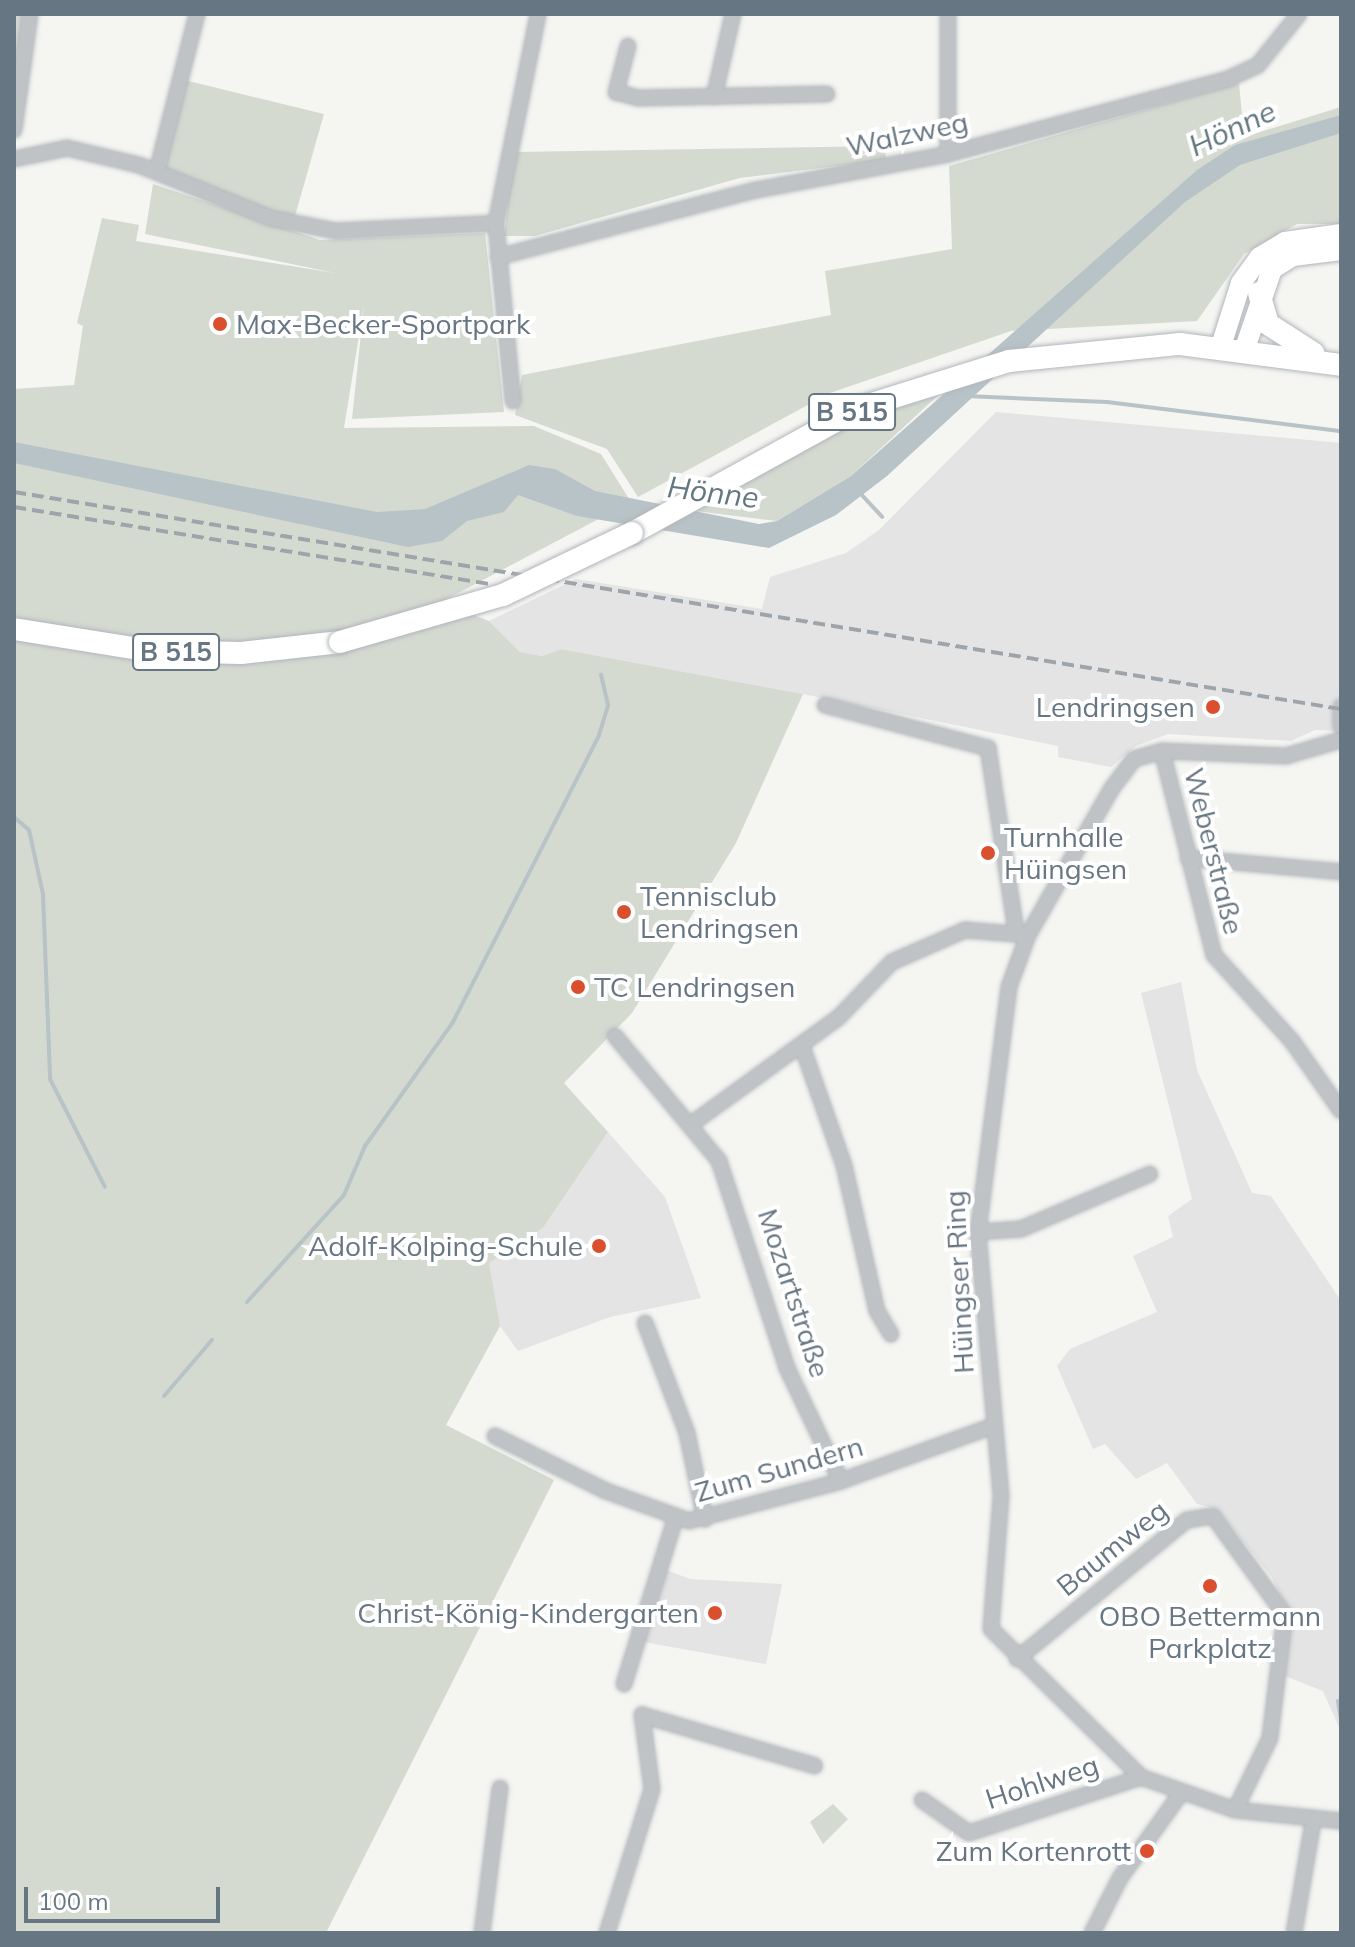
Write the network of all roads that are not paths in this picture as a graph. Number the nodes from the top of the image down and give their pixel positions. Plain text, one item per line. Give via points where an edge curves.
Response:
1 (30, 14) edge
2 (197, 14) edge
3 (538, 14) edge
4 (733, 14) edge
5 (948, 14) edge
6 (1299, 14) edge
7 (628, 46) dead end
8 (827, 94) dead end
9 (714, 97) junction
10 (14, 130) edge
11 (948, 154) junction
12 (14, 159) edge
13 (157, 171) junction
14 (496, 223) junction
15 (1341, 234) edge
16 (1341, 250) edge
17 (498, 257) junction
18 (1259, 293) junction
19 (1221, 346) junction
20 (1245, 348) junction
21 (1334, 363) edge
22 (513, 401) dead end
23 (14, 629) edge
24 (825, 705) dead end
25 (1341, 707) edge
26 (1341, 726) edge
27 (1341, 740) edge
28 (1162, 751) junction
29 (1188, 858) junction
30 (1341, 872) edge
31 (1022, 933) junction
32 (615, 1036) dead end
33 (802, 1046) junction
34 (1341, 1111) edge
35 (690, 1125) junction
36 (1150, 1174) dead end
37 (978, 1232) junction
38 (645, 1323) dead end
39 (891, 1334) dead end
40 (993, 1426) junction
41 (495, 1436) dead end
42 (841, 1481) junction
43 (675, 1519) junction
44 (705, 1519) junction
45 (1017, 1659) junction
46 (624, 1684) dead end
47 (815, 1766) dead end
48 (1141, 1777) junction
49 (500, 1788) dead end
50 (1179, 1796) junction
51 (922, 1800) dead end
52 (1235, 1810) junction
53 (1341, 1821) edge
54 (1313, 1822) junction
55 (482, 1933) edge
56 (607, 1933) edge
57 (1092, 1933) edge
58 (1294, 1933) edge

1 - 10 street
2 - 13 street
3 - 14 street
4 - 9 street
5 - 11 street
6 - 11 street, Walzweg via 1245,73
7 - 9 street via 616,92
8 - 9 street
11 - 17 street, Walzweg via 756,190
12 - 13 street via 67,148
13 - 14 street via 196,192 313,228
14 - 17 street
15 - 19 main road via 1285,242 1260,257 1241,283
16 - 18 main road via 1282,261
17 - 22 street
18 - 20 main road
18 - 21 main road, B 515 via 1262,315 1276,332
19 - 20 main road, B 515
19 - 23 main road, B 515, bridge via 1136,346 1009,361 915,388 806,433 529,584 444,617 340,642 179,652
20 - 21 main road, B 515
24 - 31 street via 988,748
25 - 26 street
27 - 28 street, Hüingser Ring via 1286,756
28 - 29 street, Weberstraße
28 - 31 street, Hüingser Ring via 1134,759
29 - 30 street
29 - 34 street, Weberstraße via 1214,955 1292,1041
31 - 33 street via 965,930 933,939 892,962
31 - 37 street, Hüingser Ring via 1001,1030
32 - 35 street, Mozartstraße
33 - 35 street
33 - 39 street via 844,1165 877,1311
35 - 42 street, Mozartstraße via 719,1161 742,1214 787,1368
36 - 37 street via 1021,1229
37 - 40 street, Hüingser Ring
38 - 44 street via 687,1433
40 - 42 street, Zum Sundern
40 - 45 street, Hüingser Ring via 1001,1529 989,1612 991,1629
41 - 43 street, Zum Sundern
42 - 44 street, Zum Sundern
43 - 44 street, Zum Sundern
43 - 46 street
45 - 48 street, Hüingser Ring
45 - 52 street, Baumweg via 1178,1526 1202,1513 1213,1516 1285,1615 1270,1738
47 - 56 street via 642,1715 652,1789
48 - 50 street, Hüingser Ring
48 - 51 street, Hohlweg via 969,1833
49 - 55 street
50 - 52 street, Hüingser Ring
50 - 57 street via 1120,1878
52 - 54 street, Hüingser Ring
53 - 54 street, Hüingser Ring
54 - 58 street

